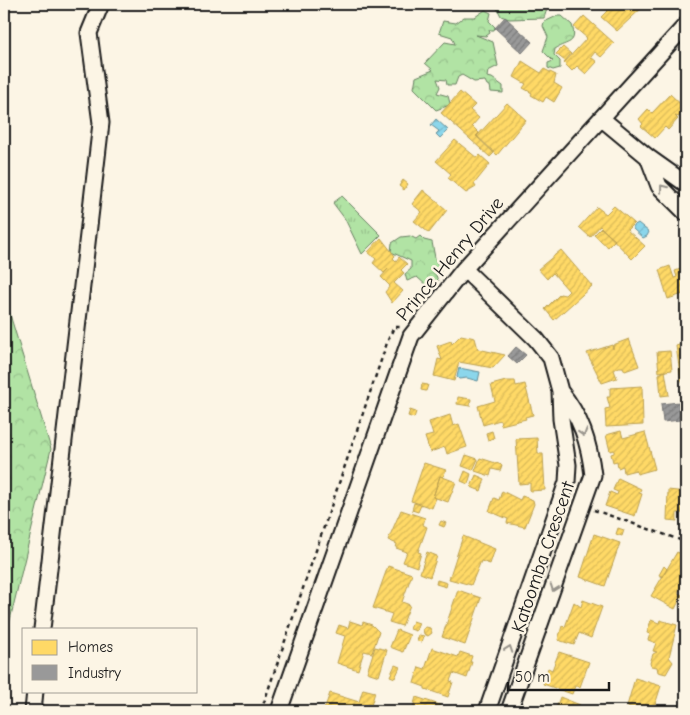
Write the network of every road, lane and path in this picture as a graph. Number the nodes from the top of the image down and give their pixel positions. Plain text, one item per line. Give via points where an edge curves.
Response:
1 (101, 4) edge
2 (686, 25) edge
3 (601, 118) junction
4 (648, 157) junction
5 (686, 184) edge
6 (686, 213) edge
7 (464, 269) junction
8 (418, 326) junction
9 (560, 391) junction
10 (584, 506) junction
11 (686, 542) edge
12 (42, 628) edge
13 (36, 692) edge
14 (33, 711) edge
15 (261, 711) edge
16 (280, 711) edge
17 (487, 711) edge
18 (509, 711) edge

1 - 12 street via 89,34 101,122
2 - 3 street, Prince Henry Drive
3 - 4 street
3 - 7 street, Prince Henry Drive
4 - 5 street
6 -> 4 street via 659,186
7 - 8 street, Prince Henry Drive
7 - 9 street, Katoomba Crescent via 536,339 551,358
8 - 15 path via 394,327 388,340
8 - 16 street, Prince Henry Drive via 401,360
9 -> 10 street, Katoomba Crescent via 577,412 591,457 593,476
17 -> 9 street, Katoomba Crescent via 567,482
10 - 11 path
10 -> 18 street, Katoomba Crescent
13 - 14 street

